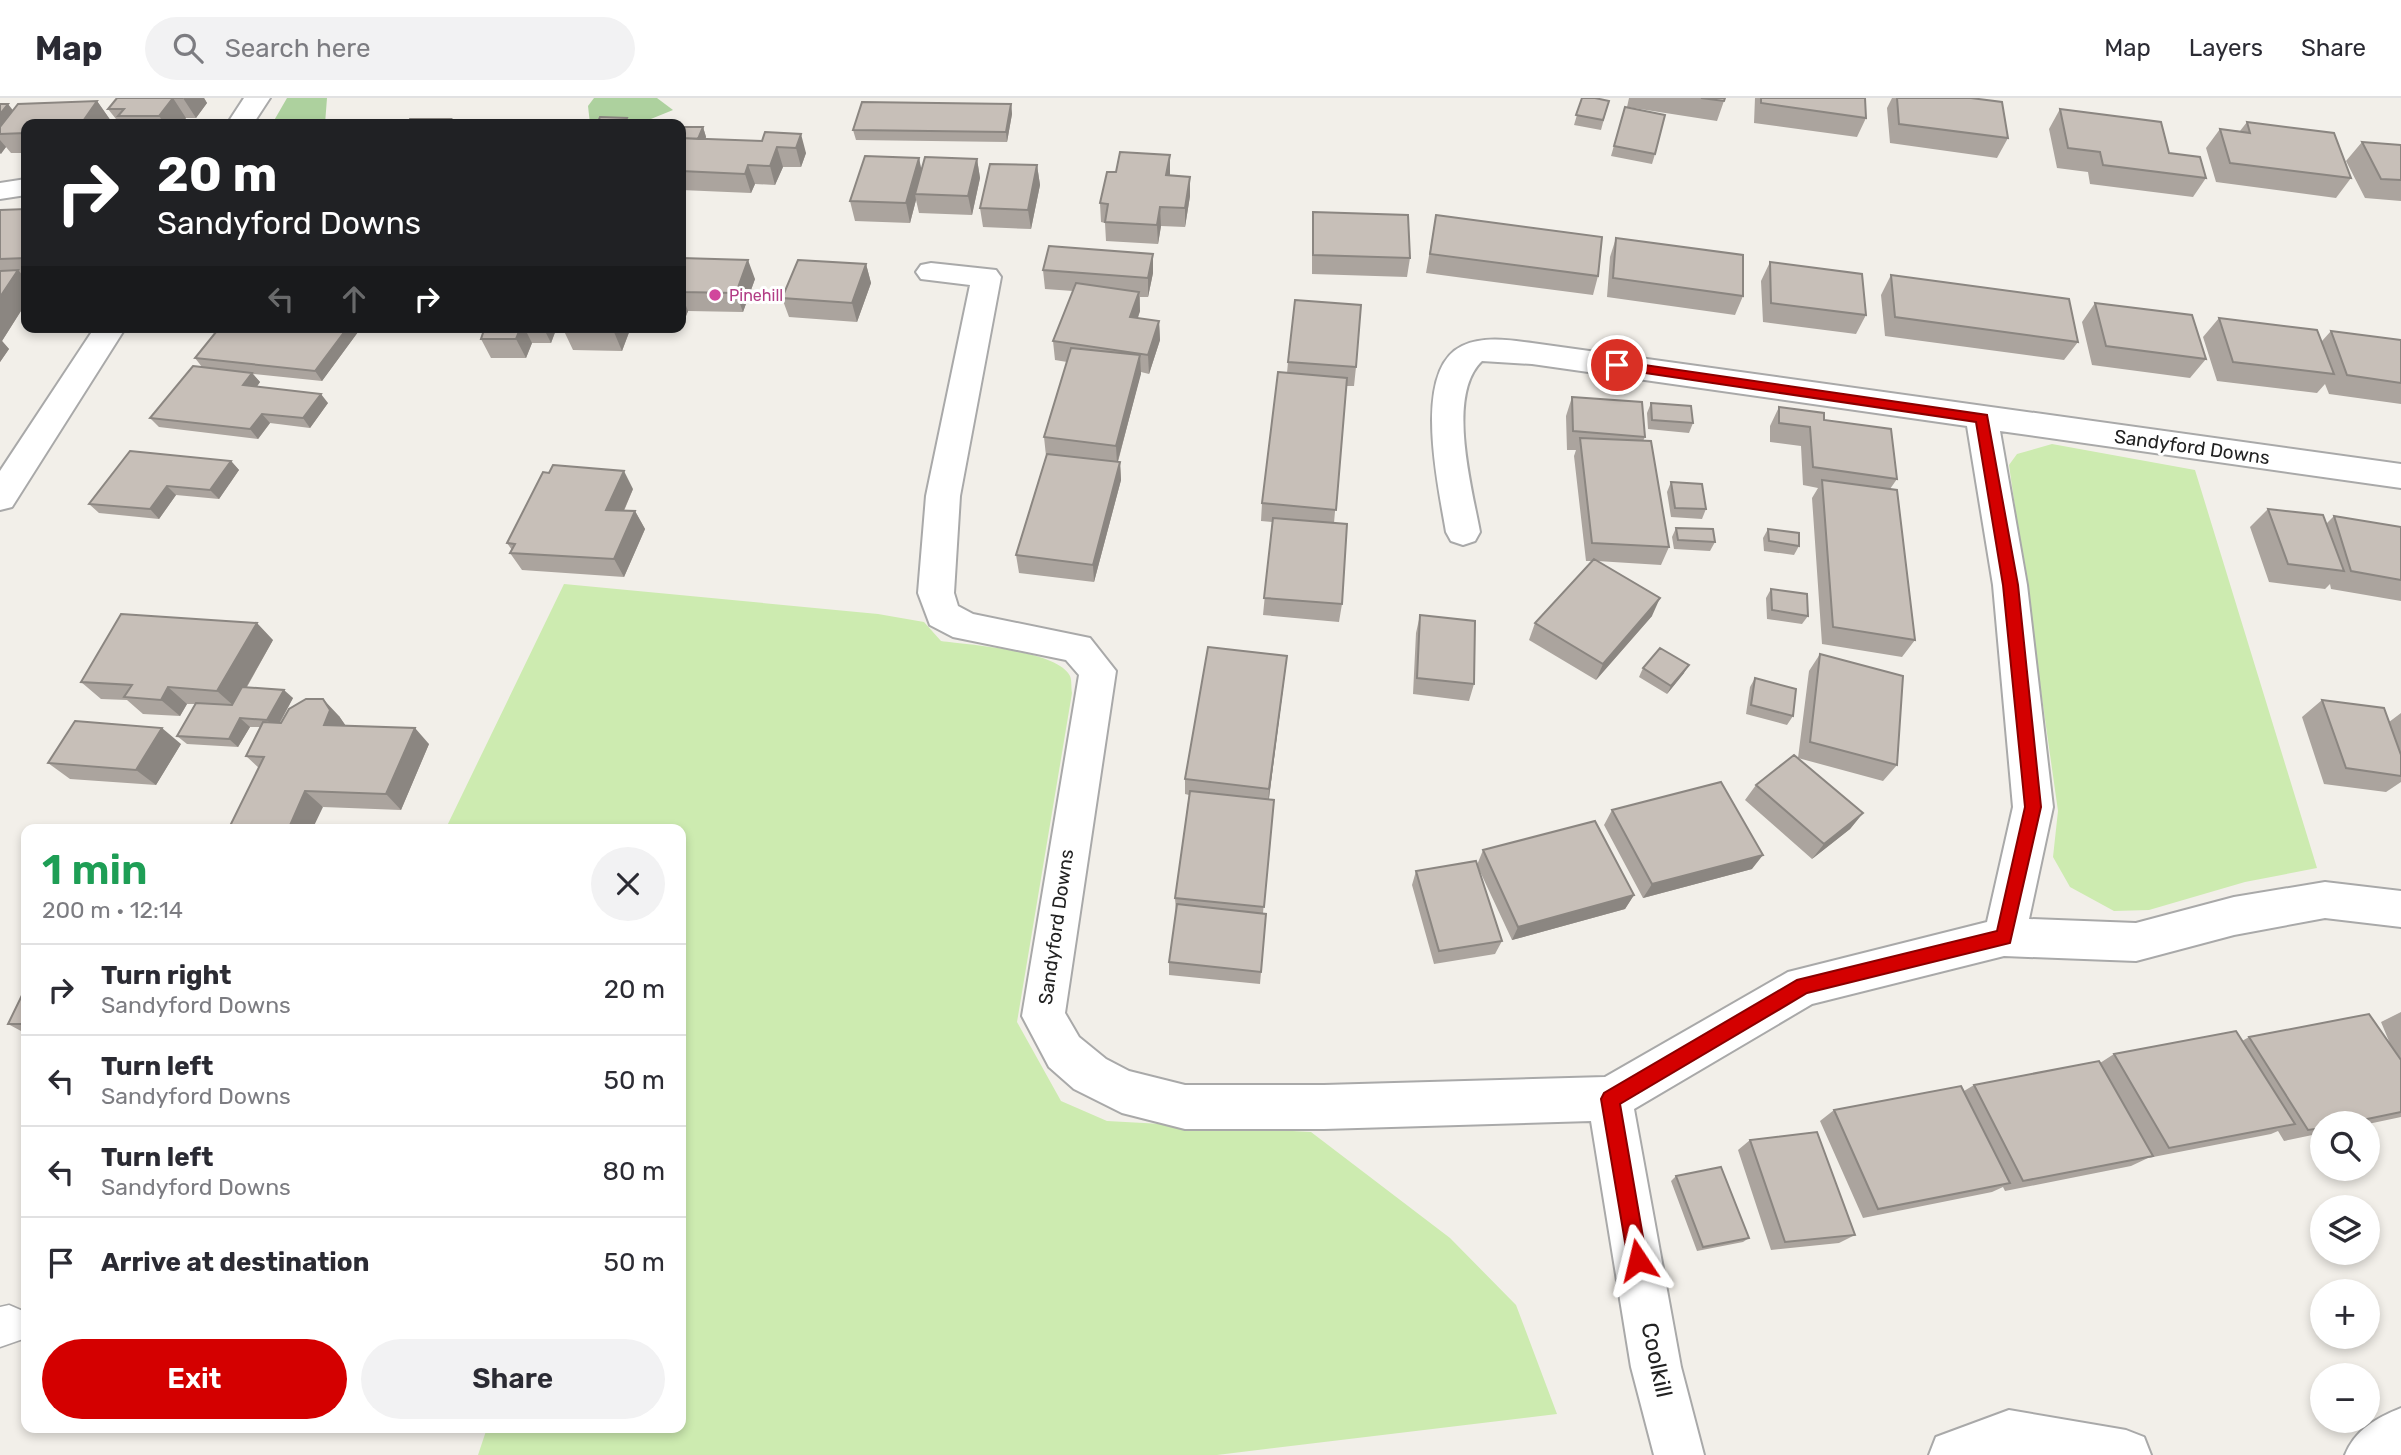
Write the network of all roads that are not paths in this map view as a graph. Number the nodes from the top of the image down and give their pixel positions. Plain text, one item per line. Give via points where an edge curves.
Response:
1 (257, 98) edge
2 (243, 119) edge
3 (21, 188) edge
4 (0, 191) edge
5 (931, 272) dead end
6 (107, 333) edge
7 (1982, 419) junction
8 (2401, 476) edge
9 (0, 498) edge
10 (1463, 532) dead end
11 (2401, 909) edge
12 (2004, 937) junction
13 (1610, 1099) junction
14 (2401, 1433) edge
15 (1679, 1455) edge
16 (1954, 1455) edge
17 (2126, 1455) edge
18 (2370, 1455) edge

1 - 2 street
3 - 4 street
5 - 13 street, Sandyford Downs via 986,277 943,496 936,593 943,615 966,627 1077,648 1098,671 1043,1016 1064,1052 1090,1074 1122,1091 1185,1107 1324,1108
6 - 9 street
7 - 8 street, Sandyford Downs
7 - 10 street, Sandyford Downs via 1567,358 1489,351 1472,354 1453,373 1448,387 1450,443
7 - 12 street via 2010,585 2033,807
11 - 12 street, Sandyford Downs via 2325,900 2234,916 2136,943
12 - 13 street, Sandyford Downs via 1803,986
13 - 15 street, Coolkill via 1656,1367
14 - 18 street
16 - 17 street via 2009,1435

